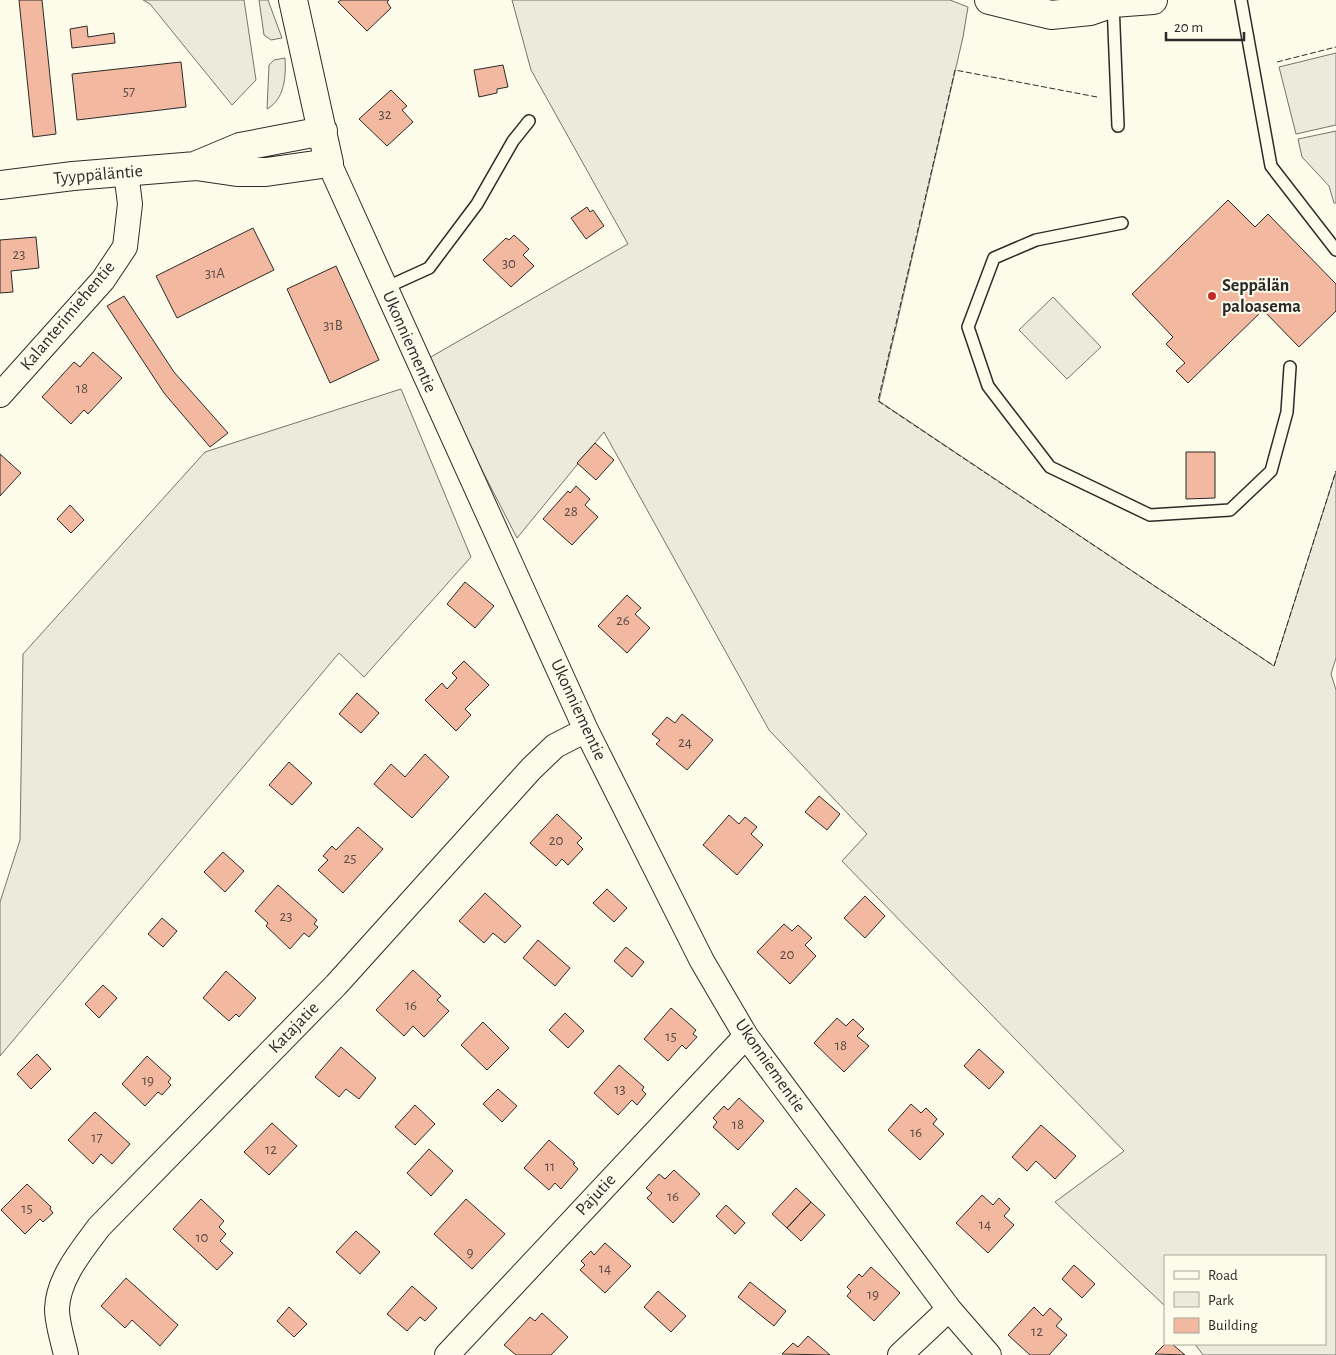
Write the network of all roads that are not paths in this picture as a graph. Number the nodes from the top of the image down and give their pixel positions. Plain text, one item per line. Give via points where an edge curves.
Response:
1 (293, 0) edge
2 (989, 0) edge
3 (1153, 0) edge
4 (1241, 0) edge
5 (1110, 1) edge
6 (529, 121) dead end
7 (1118, 126) dead end
8 (323, 131) junction
9 (329, 163) junction
10 (196, 166) junction
11 (126, 172) junction
12 (0, 185) edge
13 (1122, 223) dead end
14 (1336, 250) edge
15 (385, 288) junction
16 (1290, 367) dead end
17 (0, 395) edge
18 (586, 730) junction
19 (746, 1036) junction
20 (949, 1309) junction
21 (66, 1355) edge
22 (447, 1355) edge
23 (900, 1355) edge
24 (988, 1355) edge

1 - 8 street, Ukonniementie
2 - 5 street via 1051,15 1090,11
3 - 5 street
4 - 14 lane via 1271,166
5 - 7 lane
6 - 15 lane via 513,141 477,204 429,268
8 - 9 street, Ukonniementie
8 - 10 street, Tyyppäläntie via 240,147
9 - 10 street, Tyyppäläntie via 266,172
9 - 15 street, Ukonniementie
10 - 11 street, Tyyppäläntie
11 - 12 street, Tyyppäläntie
11 - 17 street, Kalanterimiehentie via 130,204 125,247 103,280
13 - 16 lane via 1036,240 994,258 968,327 988,386 1050,467 1150,515 1230,510 1271,471 1288,412
15 - 18 street, Ukonniementie
18 - 19 street, Ukonniementie via 668,896
18 - 21 street, Katajatie via 554,746 531,769 336,985 99,1227 62,1282 57,1309
19 - 20 street, Ukonniementie
19 - 22 street, Pajutie
20 - 23 street
20 - 24 street, Ukonniementie

